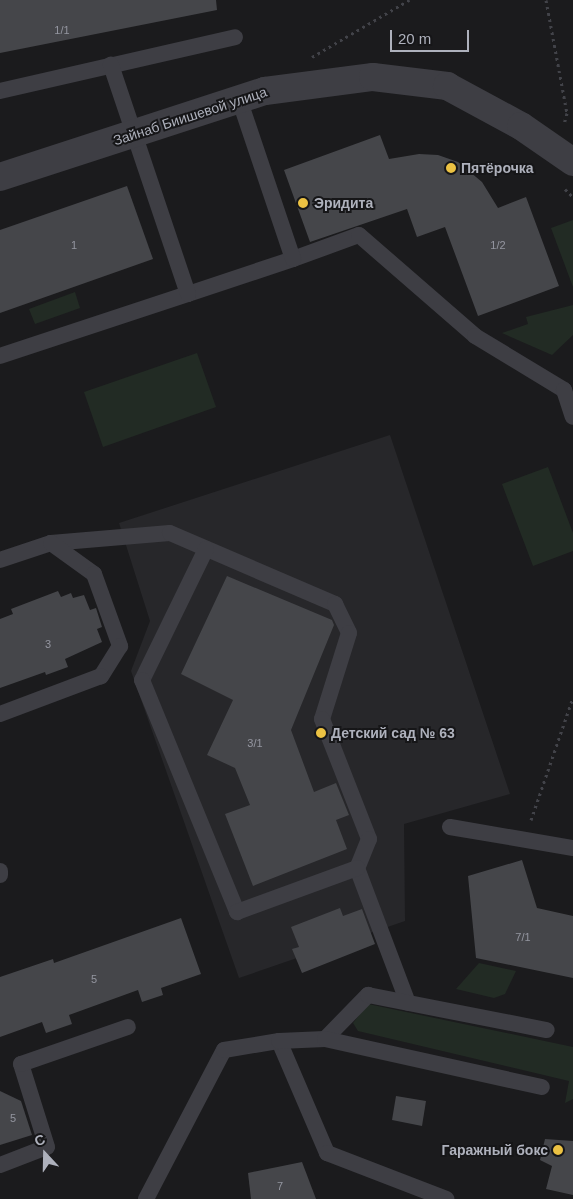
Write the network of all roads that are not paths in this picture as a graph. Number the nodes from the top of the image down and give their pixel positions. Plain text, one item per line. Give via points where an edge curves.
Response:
1 (235, 37) dead end
2 (111, 65) junction
3 (0, 91) edge
4 (239, 99) junction
5 (134, 134) junction
6 (568, 174) edge
7 (0, 177) edge
8 (293, 258) junction
9 (188, 294) junction
10 (0, 356) edge
11 (568, 385) edge
12 (573, 417) edge
13 (51, 543) junction
14 (206, 549) junction
15 (0, 560) edge
16 (0, 714) edge
17 (450, 828) dead end
18 (573, 848) edge
19 (357, 868) junction
20 (408, 1003) junction
21 (128, 1027) dead end
22 (547, 1030) dead end
23 (326, 1039) junction
24 (279, 1041) junction
25 (542, 1087) dead end
26 (0, 1165) edge
27 (146, 1199) edge
28 (446, 1199) edge

1 - 2 lane
2 - 3 lane
2 - 5 lane
4 - 5 street, Зайнаб Биишевой улица
4 - 6 street, Зайнаб Биишевой улица via 265,91 373,77 447,86 521,126
4 - 8 lane
5 - 7 street, Зайнаб Биишевой улица
5 - 9 lane
8 - 9 lane
8 - 11 lane via 359,235 475,336
9 - 10 lane
11 - 12 lane
13 - 14 lane via 170,534
13 - 15 lane
13 - 16 lane via 94,574 120,646 101,676
14 - 19 lane via 335,604 349,633 322,719 369,839
14 - 19 lane via 142,680 237,912
17 - 18 lane
19 - 20 lane
20 - 22 lane
20 - 23 lane via 368,995
21 - 26 lane via 21,1064 47,1147
23 - 24 lane
23 - 25 lane
24 - 27 lane via 224,1050
24 - 28 lane via 328,1153

